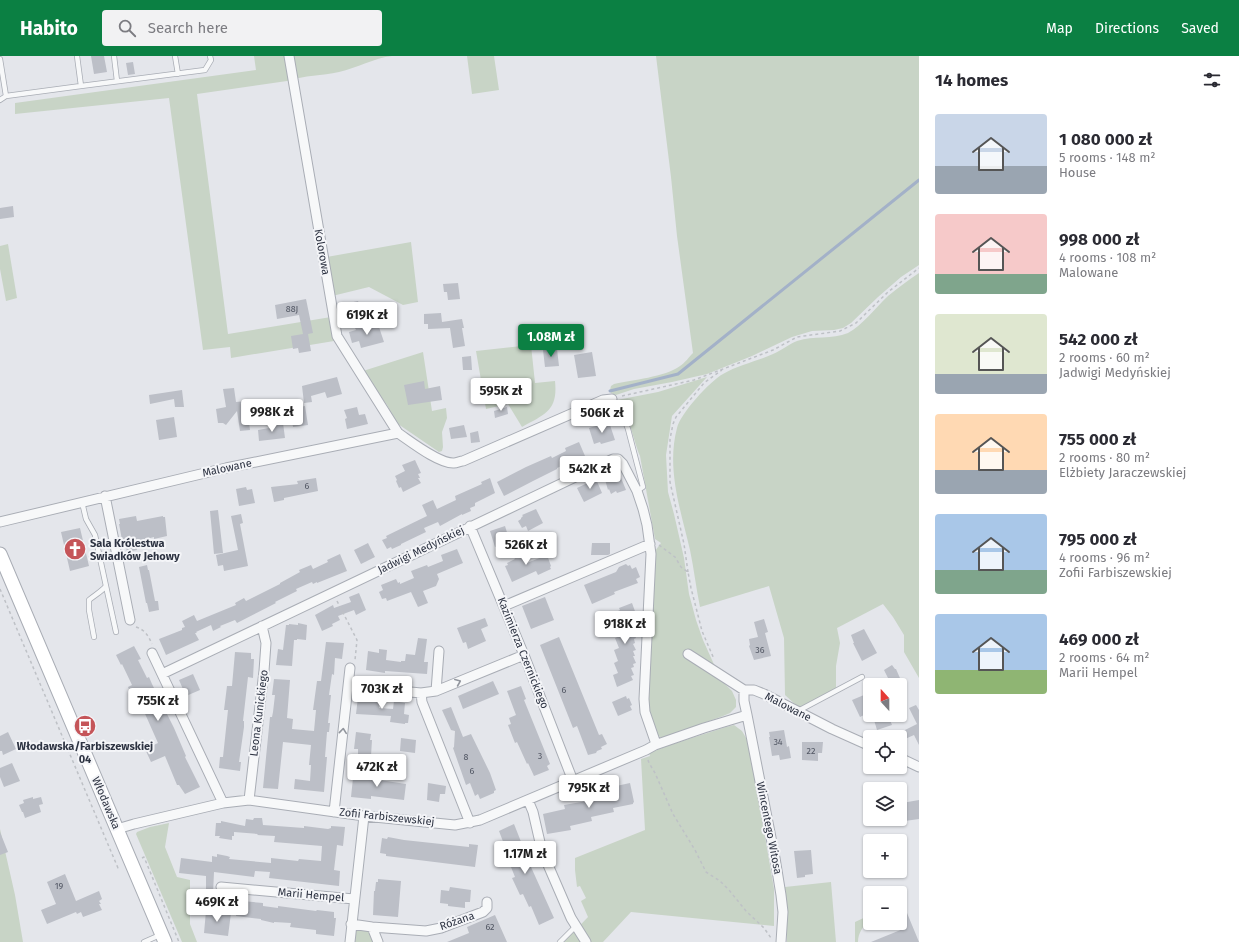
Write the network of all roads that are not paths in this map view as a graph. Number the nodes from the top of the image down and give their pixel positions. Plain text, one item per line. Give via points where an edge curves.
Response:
1 (77, 56) edge
2 (114, 56) edge
3 (175, 56) edge
4 (210, 56) edge
5 (289, 56) edge
6 (0, 59) edge
7 (178, 74) junction
8 (117, 81) junction
9 (81, 86) junction
10 (6, 96) junction
11 (0, 100) edge
12 (612, 399) joint
13 (398, 433) junction
14 (637, 491) junction
15 (105, 496) junction
16 (82, 502) junction
17 (0, 522) edge
18 (470, 526) junction
19 (650, 544) junction
20 (0, 554) edge
21 (106, 586) junction
22 (504, 606) junction
23 (130, 620) road end
24 (262, 626) junction
25 (116, 632) dead end
26 (94, 636) dead end
27 (153, 650) road end
28 (439, 651) dead end
29 (688, 654) dead end
30 (524, 655) junction
31 (352, 665) road end
32 (162, 674) junction
33 (862, 677) dead end
34 (348, 686) junction
35 (744, 690) junction
36 (436, 691) junction
37 (421, 693) junction
38 (797, 712) junction
39 (746, 716) junction
40 (863, 743) edge
41 (650, 748) junction
42 (907, 761) edge
43 (919, 766) edge
44 (573, 781) junction
45 (248, 800) junction
46 (528, 800) junction
47 (223, 803) junction
48 (334, 812) junction
49 (364, 816) junction
50 (470, 823) junction
51 (117, 829) junction
52 (221, 887) dead end
53 (354, 899) junction
54 (488, 902) dead end
55 (352, 924) junction
56 (576, 926) junction
57 (372, 927) junction
58 (163, 938) edge
59 (144, 942) edge
60 (350, 942) edge
61 (378, 942) edge
62 (560, 942) edge
63 (586, 942) edge
64 (781, 942) edge

1 - 9 lane
2 - 8 lane
3 - 7 lane
4 - 7 lane via 211,60 206,70
5 - 13 street, Kolorowa via 337,336
6 - 10 lane
7 - 8 lane
8 - 9 lane
9 - 10 lane
10 - 11 lane
12 - 13 street via 603,400 454,463 436,458
12 - 14 lane via 620,409 634,451 642,487
13 - 15 street, Malowane
14 - 18 street, Jadwigi Medyńskiej via 623,464 618,459 613,459
14 - 19 street, Jadwigi Medyńskiej
15 - 16 street, Malowane
15 - 23 street
16 - 17 street, Malowane
16 - 21 lane via 86,519 95,535
18 - 22 street, Kazimierza Czernickiego
18 - 24 street, Jadwigi Medyńskiej
19 - 22 street
19 - 41 street, Jadwigi Medyńskiej via 644,699 645,712 655,741
20 - 51 main road, Włodawska
21 - 25 lane
21 - 26 lane via 89,600
22 - 30 street, Kazimierza Czernickiego
24 - 32 street, Jadwigi Medyńskiej
24 - 45 street, Leona Kunickiego via 266,643 264,672
27 - 32 street
28 - 36 street
29 - 35 street, Malowane
36 -> 30 street
30 - 44 street, Kazimierza Czernickiego
31 - 34 street
32 - 47 street
33 - 38 lane
34 - 37 street
48 -> 34 street
35 - 38 street, Malowane via 764,694
35 - 39 street, Wincentego Witosa
36 - 37 street
37 - 50 street via 422,702
38 - 40 street, Malowane
39 - 41 street, Zofii Farbiszewskiej via 697,730
39 - 64 street, Wincentego Witosa via 781,894
41 - 44 street, Zofii Farbiszewskiej
42 - 43 street
44 - 46 street, Zofii Farbiszewskiej
45 - 47 street, Zofii Farbiszewskiej
45 - 48 street, Zofii Farbiszewskiej
46 - 50 street, Zofii Farbiszewskiej
46 - 56 street via 542,851
47 - 51 street, Zofii Farbiszewskiej
48 - 49 street, Zofii Farbiszewskiej
49 - 50 street, Zofii Farbiszewskiej via 455,825
49 - 53 street
51 - 58 main road, Włodawska
52 - 53 street, Marii Hempel
53 - 55 street
54 - 57 street, Różana via 483,912 441,928 426,930
55 - 57 street, Różana
55 - 60 street
56 - 62 lane
56 - 63 street
57 - 61 street
58 - 59 lane

